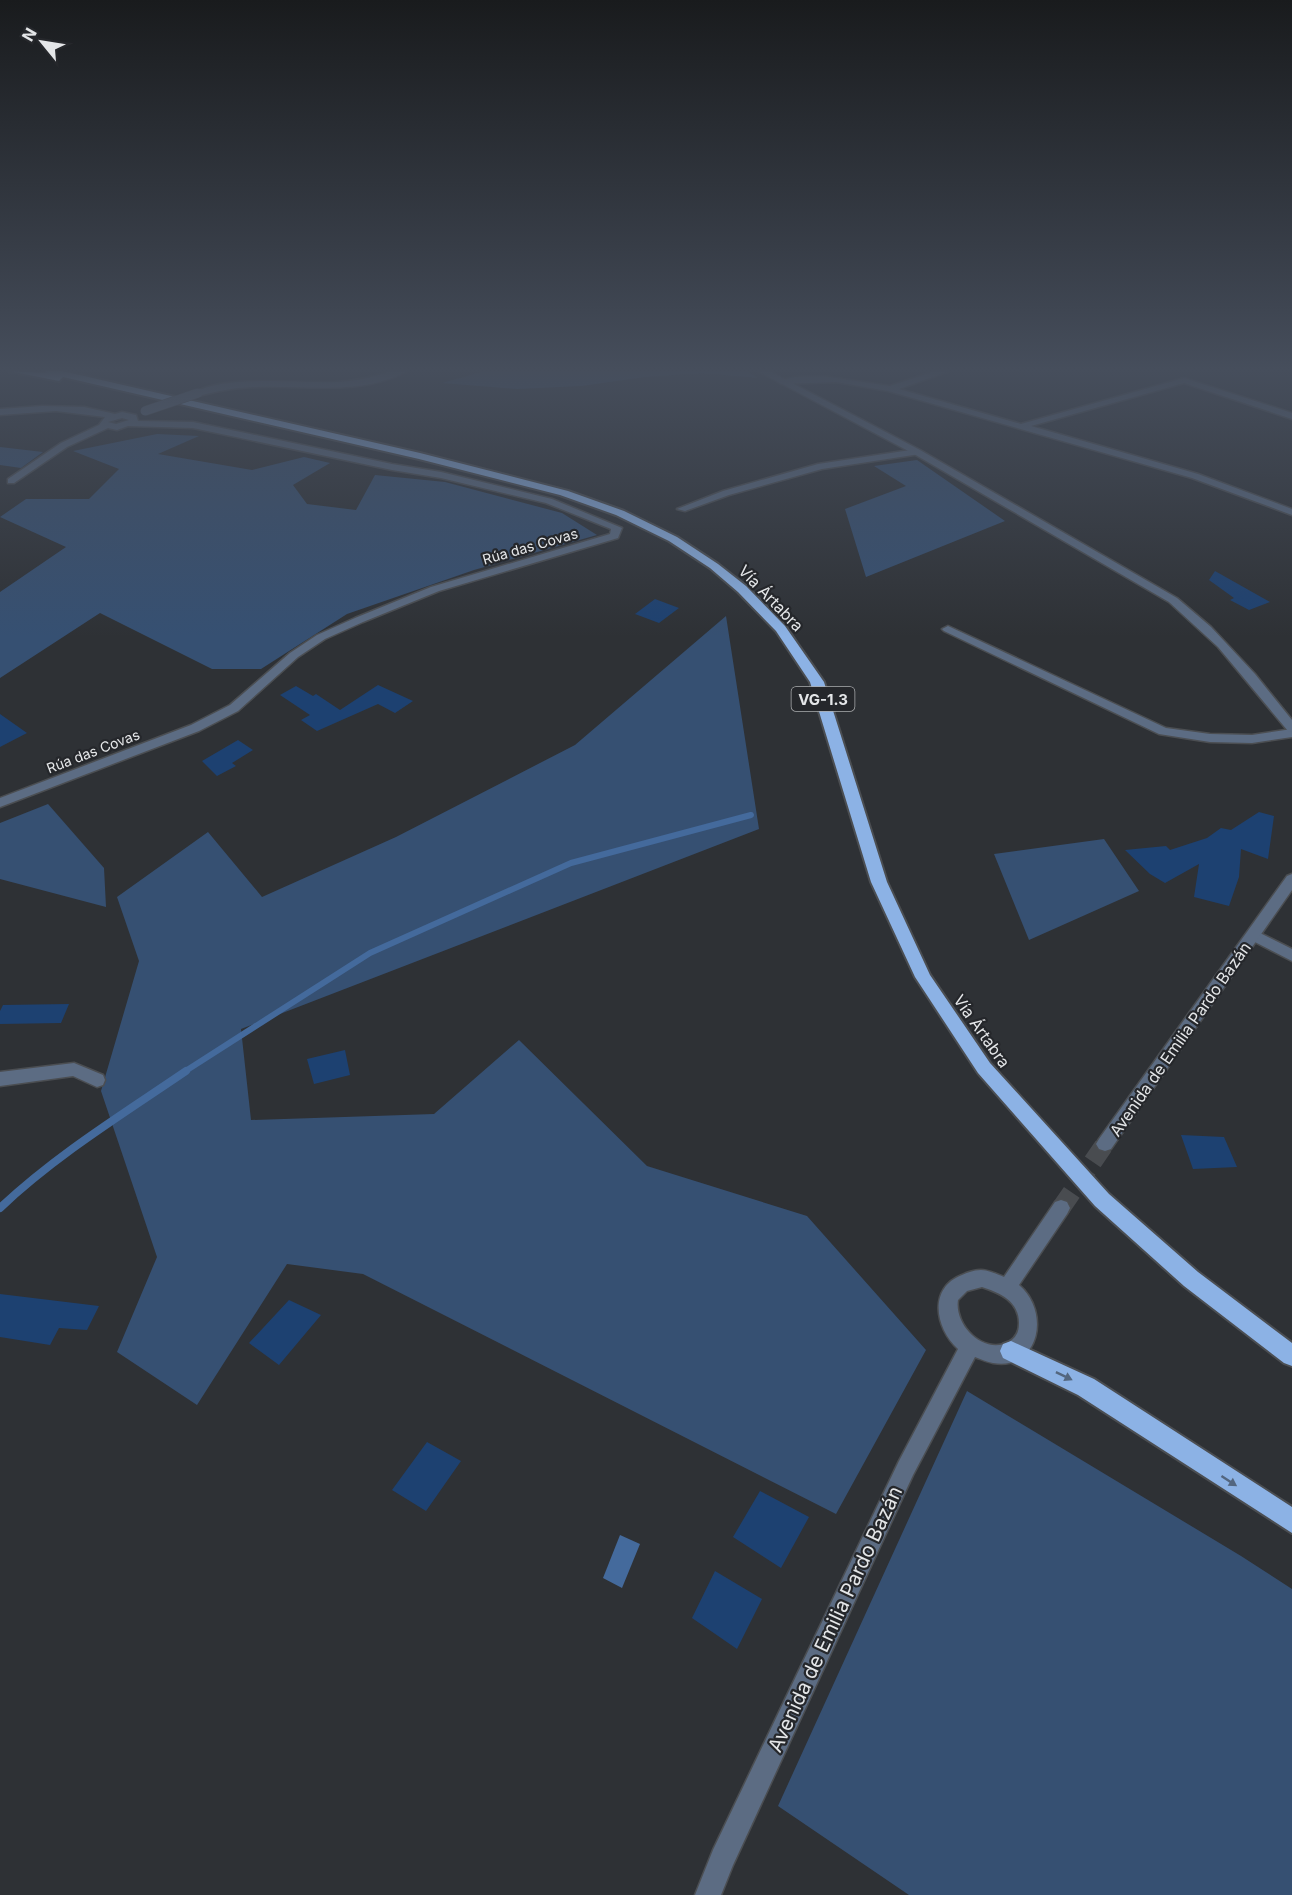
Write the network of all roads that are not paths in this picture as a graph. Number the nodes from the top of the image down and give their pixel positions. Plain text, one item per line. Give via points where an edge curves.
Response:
1 (43, 459) edge
2 (356, 459) edge
3 (433, 459) edge
4 (866, 459) edge
5 (930, 459) edge
6 (1138, 459) edge
7 (11, 481) dead end
8 (682, 509) dead end
9 (1292, 512) edge
10 (948, 629) dead end
11 (1287, 715) edge
12 (1292, 728) edge
13 (1292, 733) edge
14 (0, 803) edge
15 (1292, 879) edge
16 (1254, 934) junction
17 (1292, 956) edge
18 (0, 1079) edge
19 (97, 1080) dead end
20 (1105, 1144) tunnel mouth
21 (1061, 1208) tunnel mouth
22 (1008, 1286) junction
23 (970, 1346) junction
24 (1011, 1352) junction
25 (1292, 1356) edge
26 (1292, 1521) edge
27 (708, 1895) edge

1 - 7 street
2 - 14 street, Rúa das Covas via 549,501 616,528 614,537 435,589 359,620 294,655 234,708 195,728
3 - 25 highway, Vía Ártabra / VG-1.3 via 564,493 620,513 673,539 714,566 781,629 817,682 879,882 923,977 984,1068 1102,1200 1191,1279
4 - 8 street via 821,466
5 - 11 street via 1173,600 1222,641
6 - 9 street
10 - 13 street via 1163,731 1242,739
11 - 12 street
15 - 16 street, Avenida de Emilia Pardo Bazán
16 - 17 street
16 - 20 street, Avenida de Emilia Pardo Bazán
18 - 19 street via 74,1069
21 - 22 street
22 - 23 street via 996,1280 970,1279 951,1292 947,1302 951,1326
22 - 24 street via 1027,1308 1030,1321 1029,1334
23 - 24 street via 991,1353
23 - 27 street, Avenida de Emilia Pardo Bazán via 901,1479
24 -> 26 highway via 1086,1387

